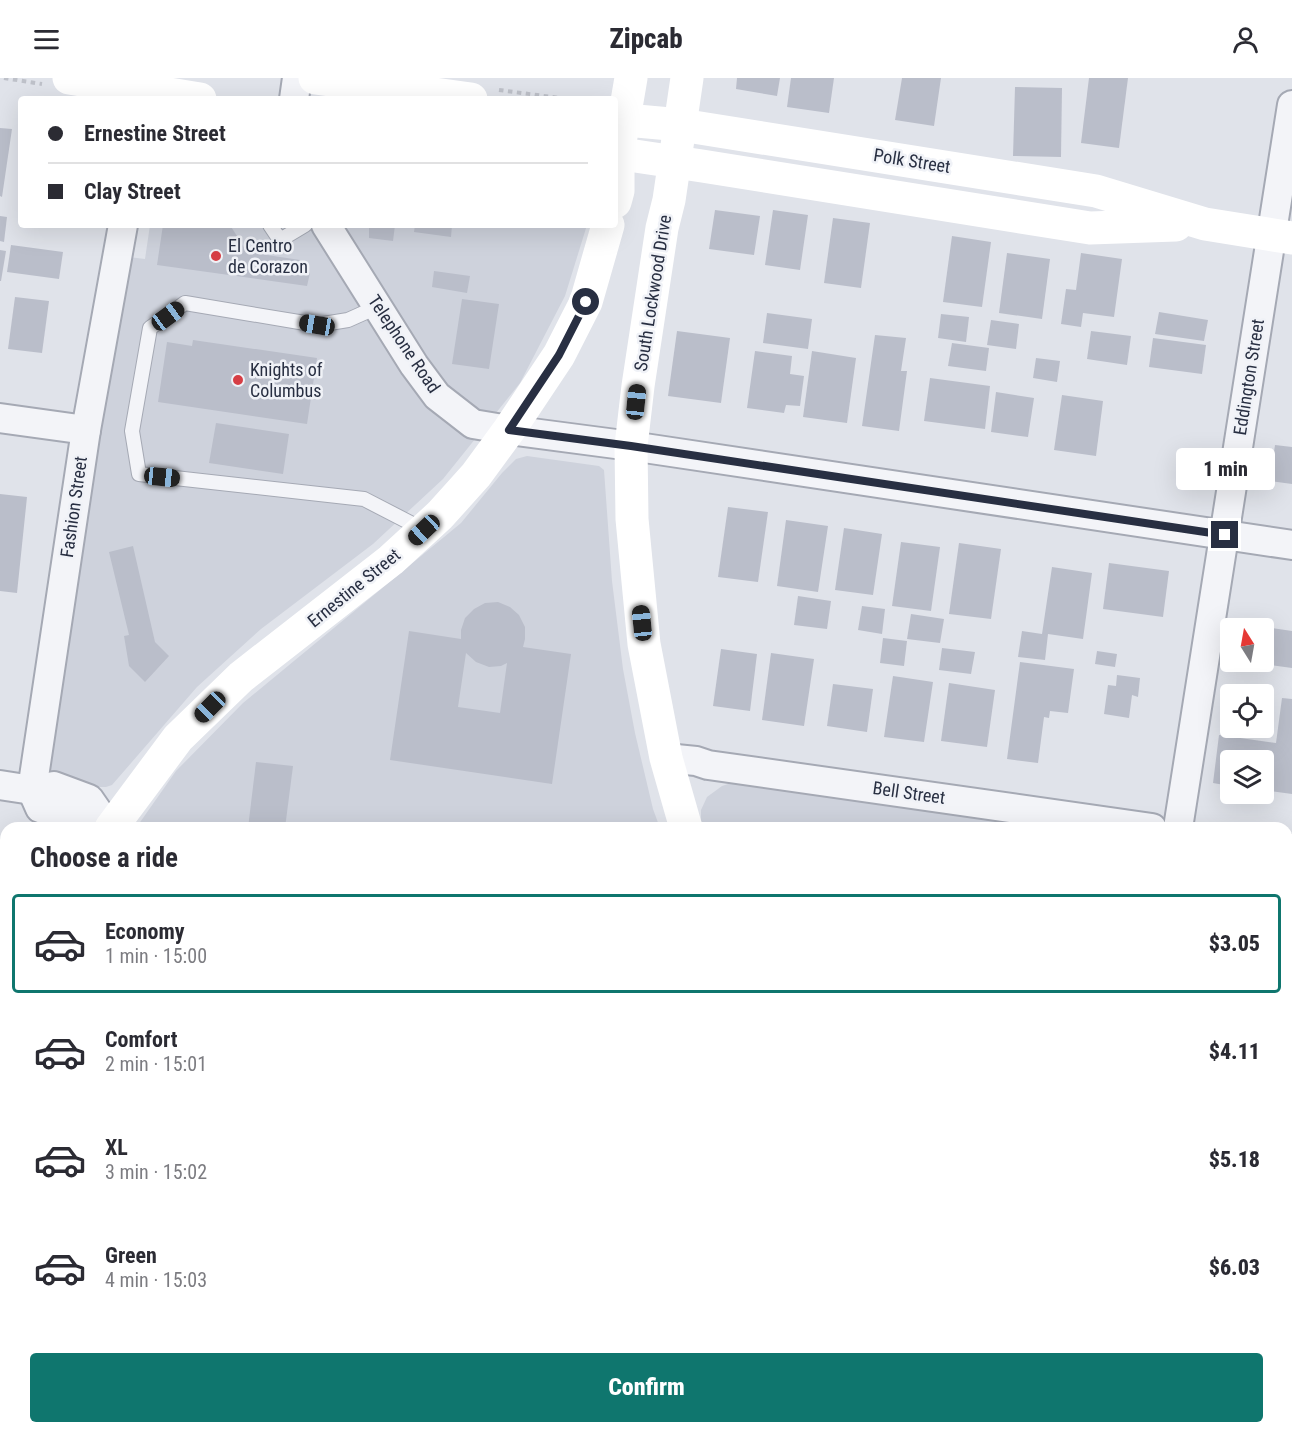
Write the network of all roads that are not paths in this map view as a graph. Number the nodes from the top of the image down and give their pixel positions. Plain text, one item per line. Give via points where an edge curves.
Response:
1 (69, 78) edge
2 (297, 78) edge
3 (315, 78) edge
4 (631, 78) edge
5 (687, 78) edge
6 (147, 95) edge
7 (162, 96) edge
8 (294, 96) edge
9 (449, 96) edge
10 (1292, 105) edge
11 (620, 119) edge
12 (681, 124) junction
13 (618, 142) edge
14 (618, 153) edge
15 (675, 162) junction
16 (1205, 224) junction
17 (122, 228) edge
18 (272, 228) edge
19 (300, 228) edge
20 (328, 228) edge
21 (607, 228) edge
22 (1282, 236) edge
23 (377, 306) junction
24 (0, 418) edge
25 (86, 430) junction
26 (509, 430) junction
27 (631, 446) junction
28 (424, 530) junction
29 (1225, 535) junction
30 (1292, 545) edge
31 (666, 758) junction
32 (0, 785) edge
33 (32, 790) junction
34 (78, 822) edge
35 (106, 822) edge
36 (115, 822) edge
37 (684, 822) edge
38 (1110, 822) edge
39 (1180, 822) edge

1 - 6 main road
2 - 8 street
3 - 9 main road
4 - 11 main road
5 - 12 main road, South Lockwood Drive
6 - 7 main road
10 - 22 street, Eddington Street
11 - 12 main road, Polk Street
11 - 13 main road
12 - 15 main road, South Lockwood Drive
12 - 16 main road, Polk Street via 1096,191
14 - 15 main road, Polk Street
15 - 16 main road, Polk Street via 1090,228
15 - 27 main road, South Lockwood Drive via 658,249
16 - 22 main road, Polk Street
17 - 25 street, Fashion Street
18 - 19 lane via 280,240
20 - 23 street, Telephone Road
21 - 26 main road, Ernestine Street via 586,302 559,355
22 - 29 street, Eddington Street
23 - 26 street, Telephone Road via 437,396 473,424
23 - 28 lane via 348,320 317,325 185,303 150,328 132,431 139,474 364,499
24 - 25 street
25 - 33 street, Fashion Street
26 - 27 street, Telephone Road
26 - 28 main road, Ernestine Street via 476,476
27 - 29 street, Telephone Road
27 - 31 main road, South Lockwood Drive via 632,519 644,644
28 - 36 main road, Ernestine Street via 241,677 178,738
29 - 30 street, Telephone Road
29 - 39 street, Eddington Street
31 - 37 main road, South Lockwood Drive
31 - 38 street, Bell Street
32 - 33 street
33 - 34 street via 40,808
33 - 35 street via 54,786 89,800

